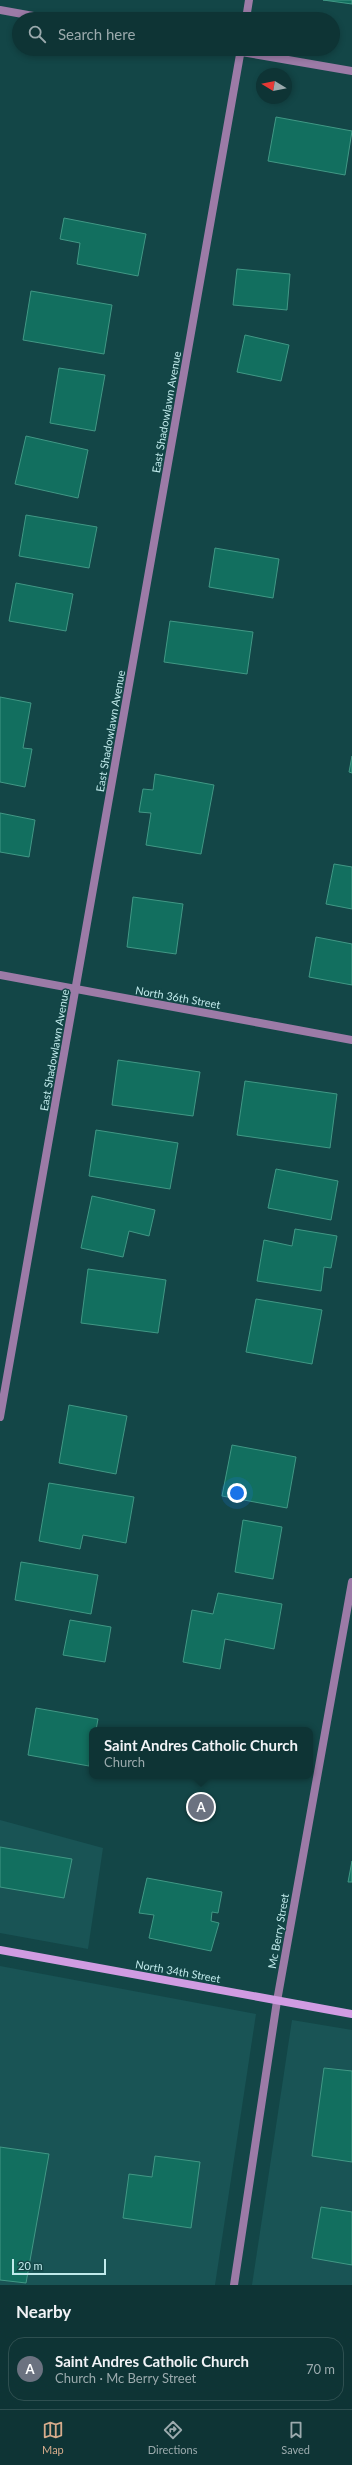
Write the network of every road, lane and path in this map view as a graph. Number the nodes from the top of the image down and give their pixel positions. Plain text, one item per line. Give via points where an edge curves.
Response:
1 (249, 0) edge
2 (0, 10) edge
3 (12, 12) edge
4 (247, 12) edge
5 (240, 56) edge
6 (273, 56) edge
7 (352, 71) edge
8 (0, 975) edge
9 (76, 989) junction
10 (352, 1040) edge
11 (0, 1416) edge
12 (352, 1582) edge
13 (0, 1950) edge
14 (277, 2001) junction
15 (352, 2014) edge
16 (234, 2285) edge

1 - 4 street
2 - 3 street
5 - 9 street, East Shadowlawn Avenue
6 - 7 street
8 - 9 street, North 36th Street
9 - 10 street, North 36th Street
9 - 11 street, East Shadowlawn Avenue
12 - 14 street, Mc Berry Street
13 - 14 street, North 34th Street
14 - 15 street, North 34th Street
14 - 16 street, Mc Berry Street

